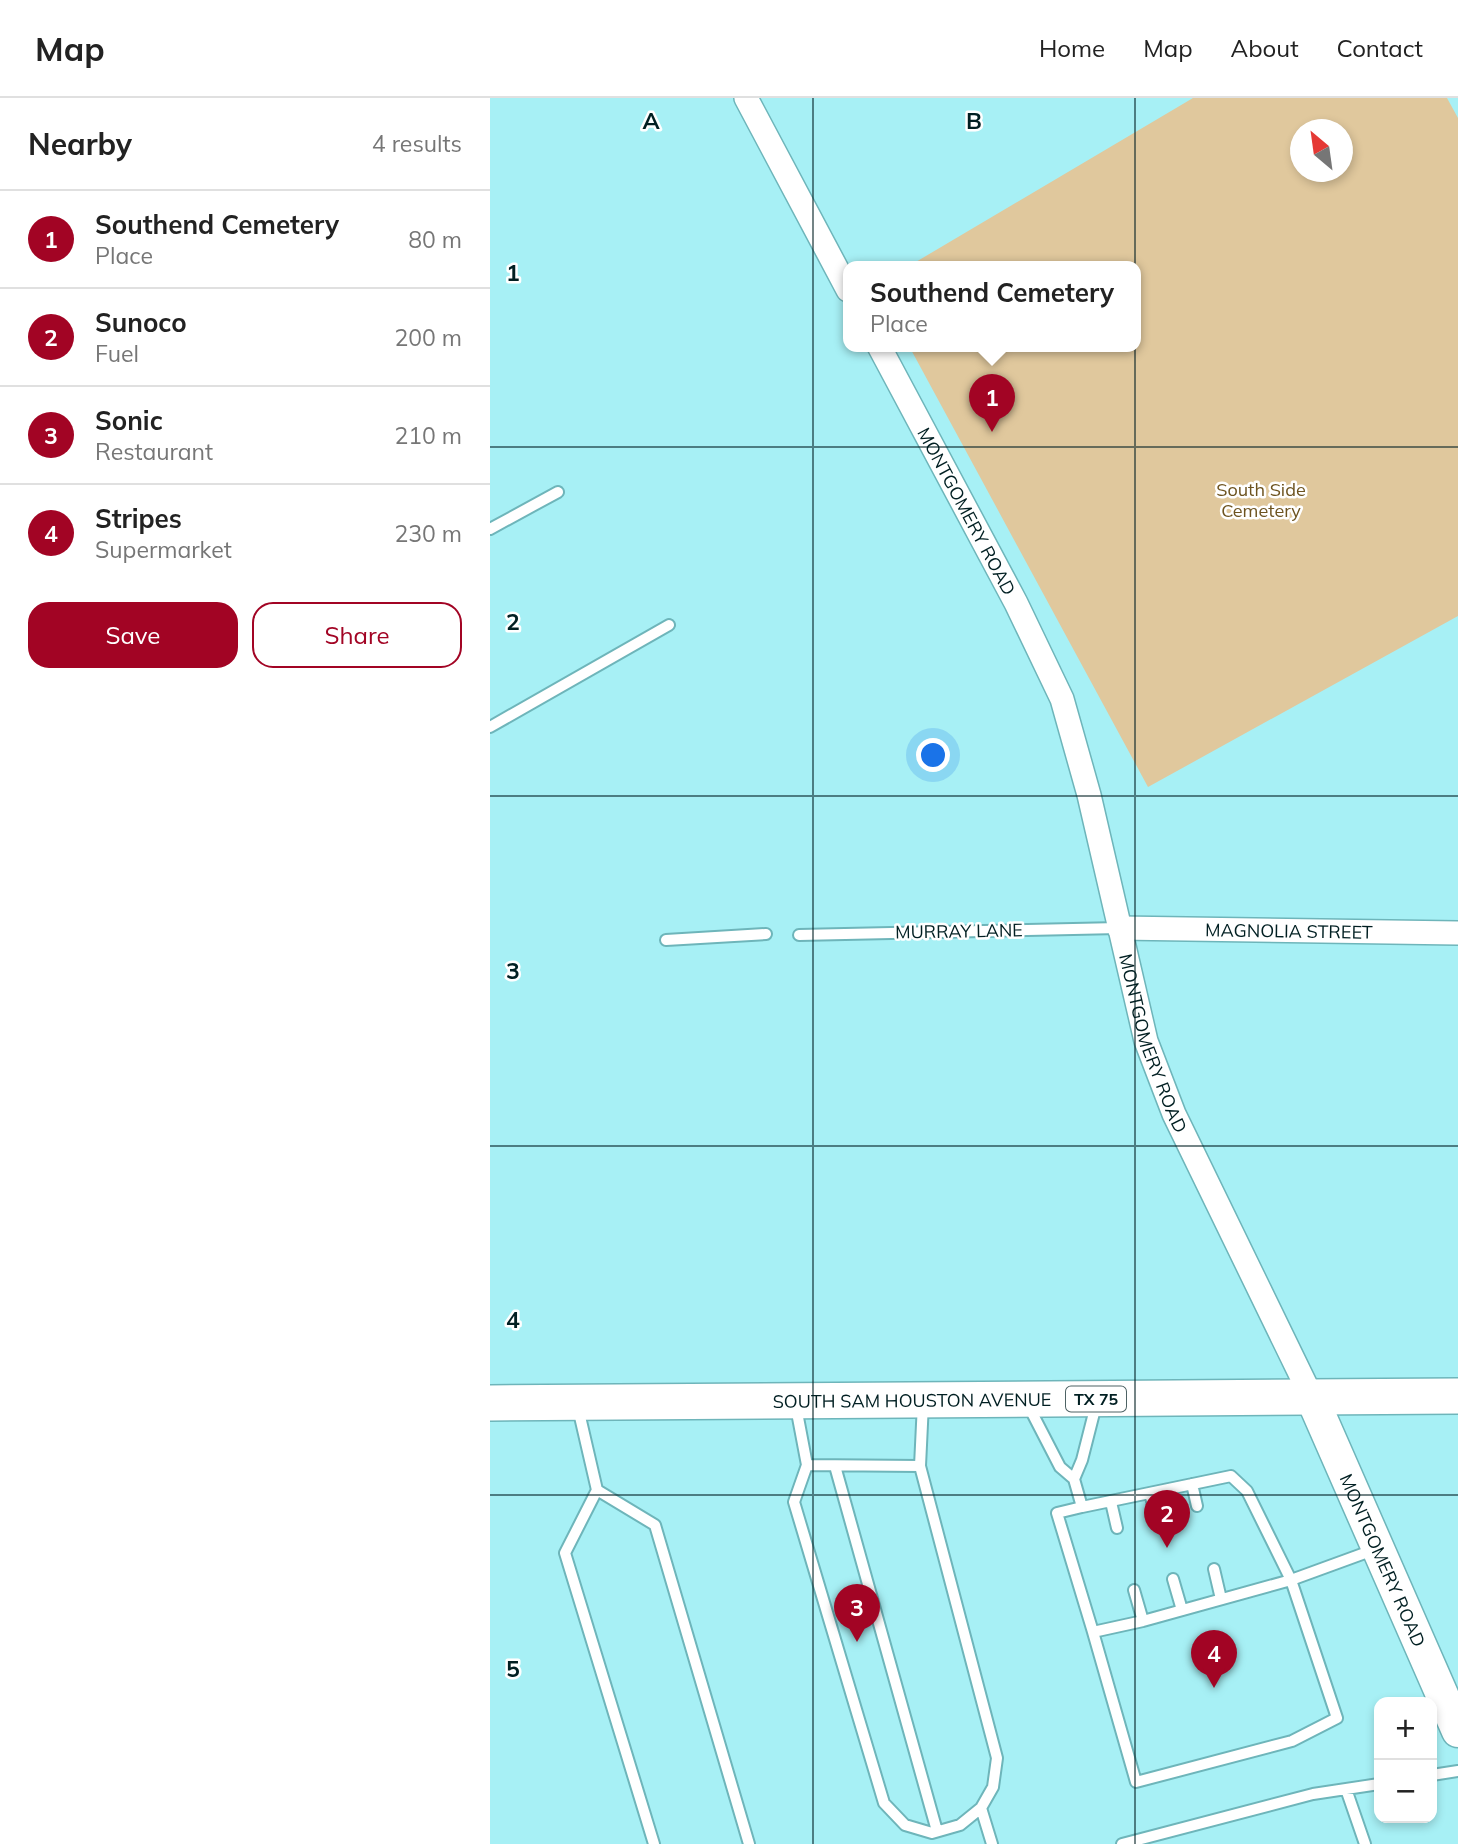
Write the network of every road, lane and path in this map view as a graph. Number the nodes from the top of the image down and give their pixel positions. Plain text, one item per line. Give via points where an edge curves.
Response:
1 (746, 98) edge
2 (843, 279) edge
3 (882, 352) edge
4 (558, 492) dead end
5 (490, 529) edge
6 (669, 625) dead end
7 (490, 727) edge
8 (1119, 928) junction
9 (1458, 933) edge
10 (766, 934) dead end
11 (799, 935) dead end
12 (666, 940) dead end
13 (1458, 1396) edge
14 (1312, 1398) junction
15 (1098, 1399) junction
16 (923, 1400) junction
17 (1025, 1400) junction
18 (795, 1401) junction
19 (576, 1402) junction
20 (490, 1403) edge
21 (807, 1465) junction
22 (835, 1466) junction
23 (920, 1466) junction
24 (1074, 1479) junction
25 (1192, 1484) junction
26 (597, 1490) junction
27 (1150, 1493) junction
28 (1111, 1502) junction
29 (1197, 1506) dead end
30 (1082, 1507) junction
31 (1156, 1517) dead end
32 (1116, 1528) dead end
33 (1378, 1548) junction
34 (1214, 1569) dead end
35 (1173, 1580) dead end
36 (1291, 1580) junction
37 (1135, 1590) dead end
38 (1221, 1599) junction
39 (1182, 1610) junction
40 (1143, 1621) junction
41 (1093, 1632) junction
42 (1458, 1731) edge
43 (1458, 1771) edge
44 (1437, 1774) edge
45 (1374, 1785) edge
46 (1346, 1789) junction
47 (981, 1808) junction
48 (937, 1831) junction
49 (654, 1844) edge
50 (749, 1844) edge
51 (992, 1844) edge
52 (1122, 1844) edge
53 (1365, 1844) edge

1 - 2 street
3 - 8 street, MONTGOMERY ROAD via 1062,699
4 - 5 lane
6 - 7 lane
8 - 9 street, MAGNOLIA STREET
8 - 11 lane, MURRAY LANE
8 - 14 street, MONTGOMERY ROAD via 1146,1041 1171,1109
10 - 12 lane
13 - 14 main road, SOUTH SAM HOUSTON AVENUE / TX 75
14 - 15 main road, SOUTH SAM HOUSTON AVENUE / TX 75
14 - 33 main road, MONTGOMERY ROAD
15 - 17 main road, SOUTH SAM HOUSTON AVENUE / TX 75
15 - 24 lane
16 - 17 main road, SOUTH SAM HOUSTON AVENUE / TX 75
16 - 18 main road, SOUTH SAM HOUSTON AVENUE / TX 75
16 - 23 lane
17 - 24 lane via 1060,1468
18 - 19 main road, SOUTH SAM HOUSTON AVENUE / TX 75
18 - 21 lane
19 - 20 main road, SOUTH SAM HOUSTON AVENUE / TX 75
19 - 26 lane
21 - 22 lane
21 - 48 lane via 794,1502 884,1803 905,1825
22 - 23 lane
22 - 48 lane
23 - 47 lane via 997,1758 993,1787
24 - 30 lane
25 - 27 lane
25 - 29 lane
25 - 36 lane via 1231,1476 1247,1491
26 - 49 lane via 565,1553
26 - 50 lane via 655,1525
27 - 28 lane
27 - 31 lane
28 - 30 lane
28 - 32 lane
30 - 41 lane via 1057,1513
33 - 36 lane
33 - 42 main road, MONTGOMERY ROAD
34 - 38 lane
35 - 39 lane
36 - 38 lane
36 - 41 lane via 1336,1718 1292,1741 1214,1762 1136,1782
37 - 40 lane
38 - 39 lane
39 - 40 lane
40 - 41 lane
43 - 44 lane
45 - 46 lane
46 - 52 lane
46 - 53 lane
47 - 48 lane via 960,1825
47 - 51 lane

